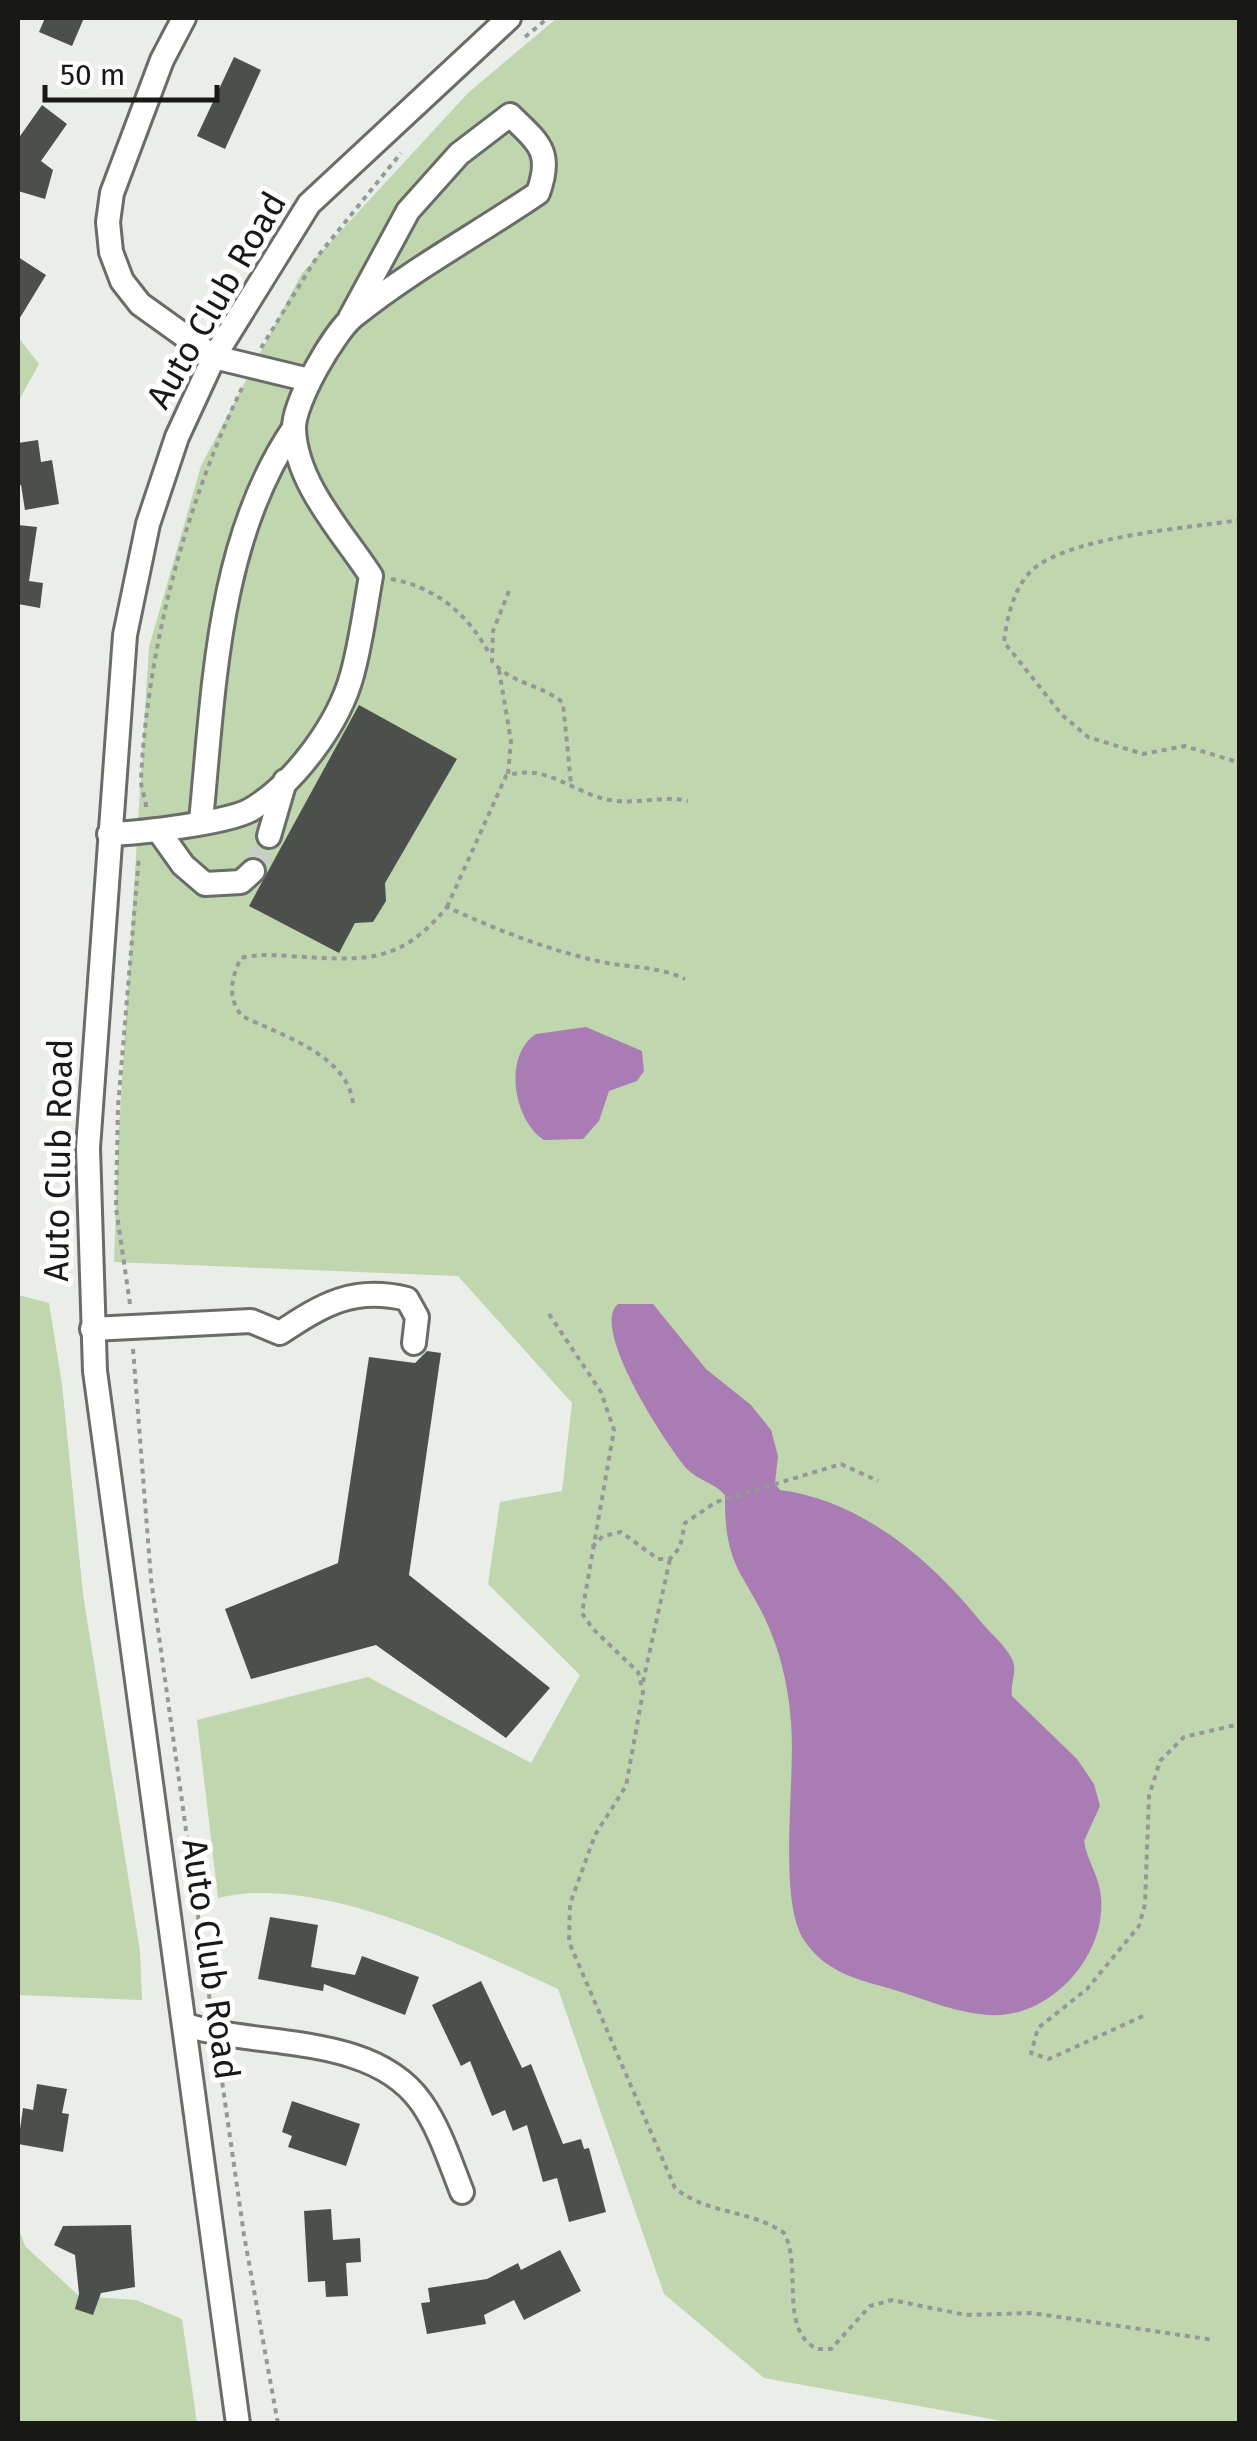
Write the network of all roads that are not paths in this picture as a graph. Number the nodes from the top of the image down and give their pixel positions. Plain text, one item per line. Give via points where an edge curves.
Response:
1 (184, 18) edge
2 (510, 18) edge
3 (350, 318) junction
4 (214, 357) junction
5 (310, 380) junction
6 (294, 428) junction
7 (285, 781) junction
8 (201, 821) junction
9 (150, 831) junction
10 (109, 834) junction
11 (269, 836) tunnel mouth
12 (253, 871) dead end
13 (92, 1329) junction
14 (414, 1343) dead end
15 (186, 2025) junction
16 (462, 2192) dead end
17 (238, 2424) edge

1 - 4 street via 136,124 108,222 111,252 140,304
2 - 4 street, Auto Club Road via 309,204
3 - 3 street via 538,194 547,170 540,144 510,115 458,154 408,211
3 - 5 street
4 - 5 street
4 - 10 street, Auto Club Road via 177,437 134,586
5 - 6 street
6 - 7 street via 326,512 371,576 352,678 323,736
6 - 8 street via 269,464 220,629
7 - 8 street via 250,810
7 - 11 street
8 - 9 street
9 - 10 street
9 - 12 street via 205,884 241,882
10 - 13 street, Auto Club Road via 88,1148
13 - 14 street via 251,1320 280,1333 329,1300 384,1293 406,1299 417,1317
13 - 15 street, Auto Club Road
15 - 16 street via 370,2062 418,2098
15 - 17 street, Auto Club Road

